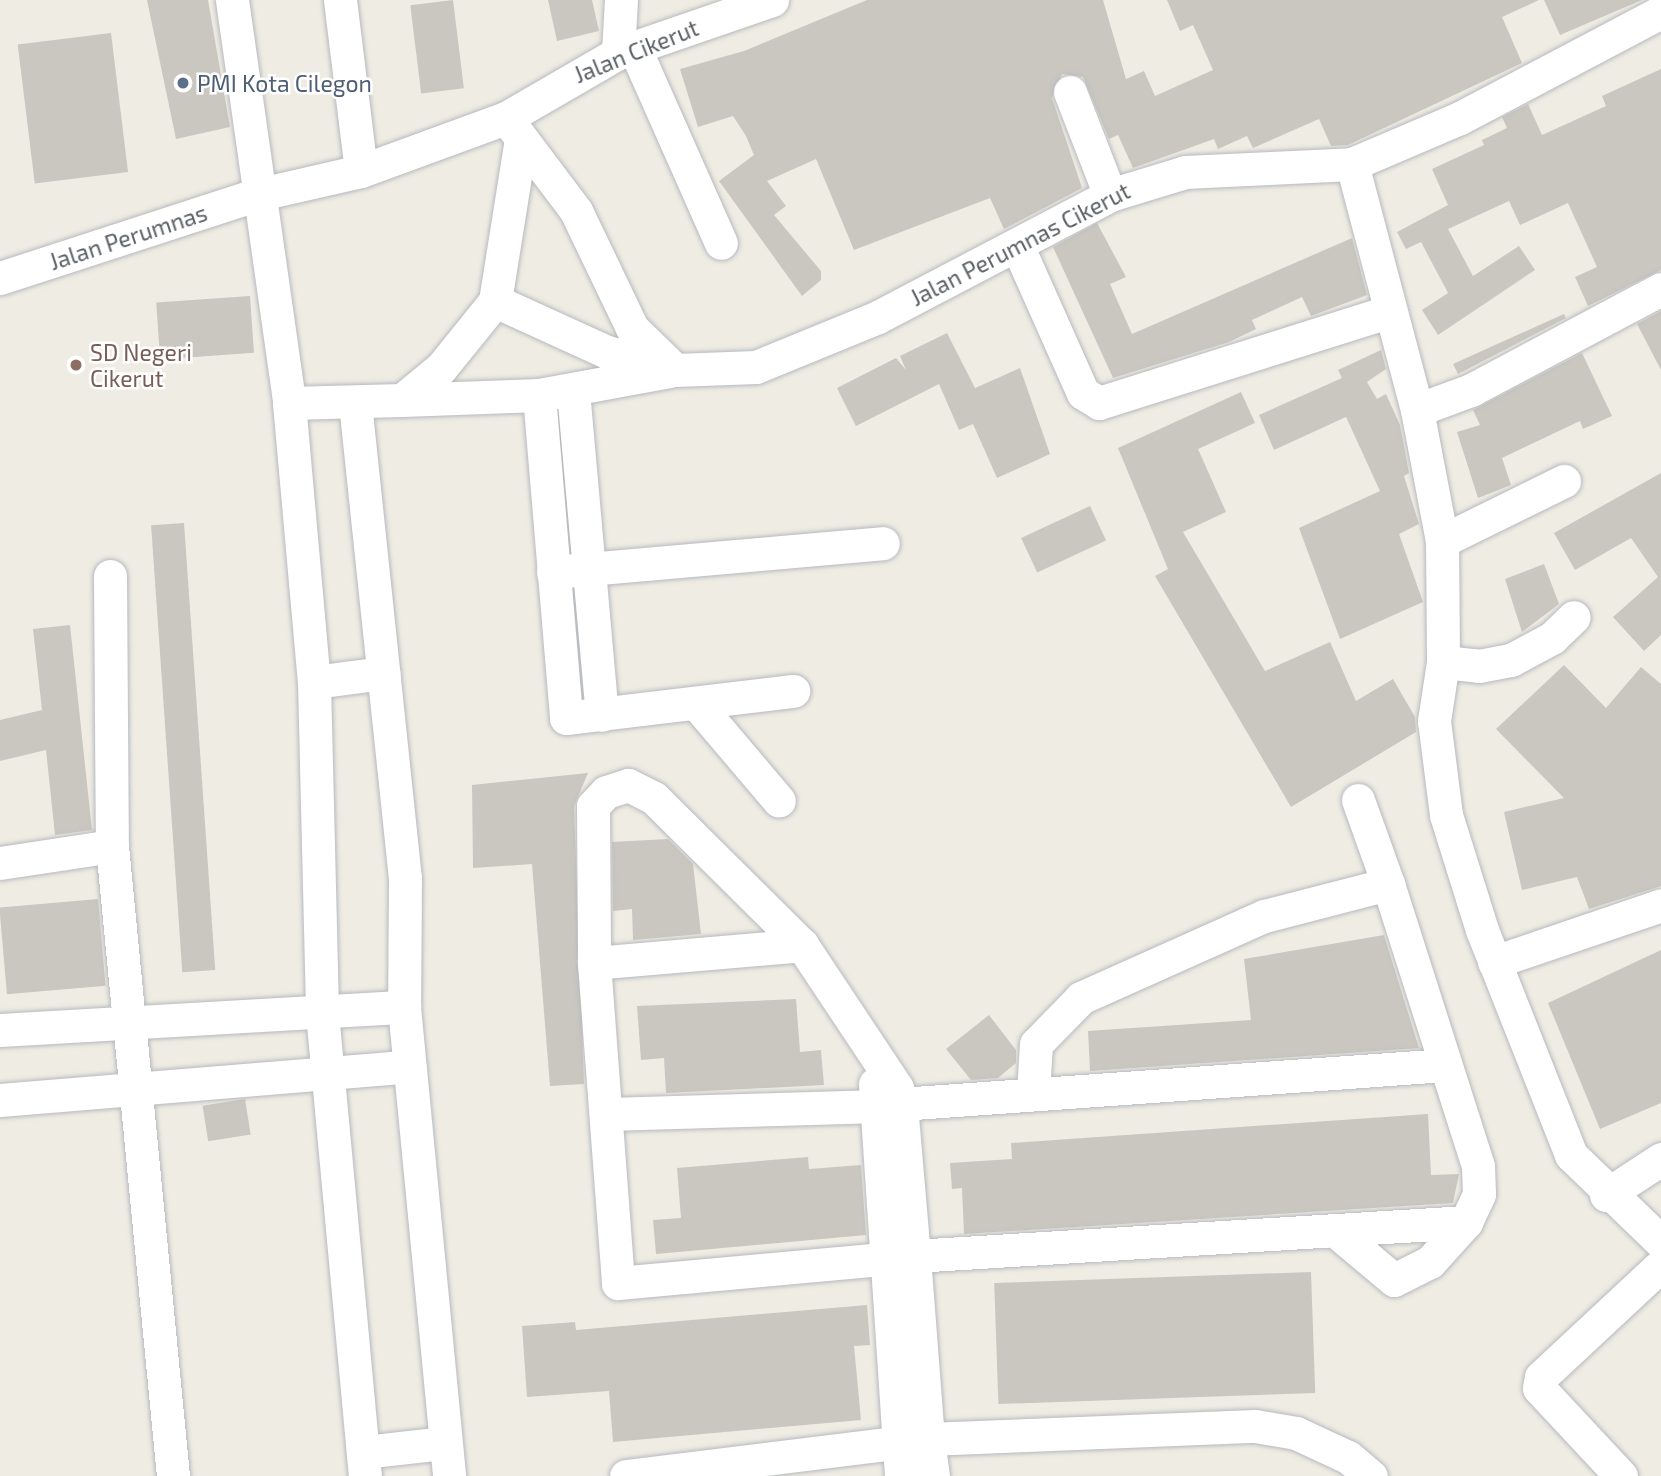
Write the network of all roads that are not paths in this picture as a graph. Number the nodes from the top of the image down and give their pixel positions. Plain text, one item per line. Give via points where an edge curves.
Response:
1 (232, 0) edge
2 (340, 0) edge
3 (621, 0) edge
4 (772, 0) edge
5 (1661, 12) edge
6 (627, 51) junction
7 (1070, 92) dead end
8 (514, 129) junction
9 (1352, 164) junction
10 (361, 171) junction
11 (256, 195) junction
12 (1110, 195) junction
13 (721, 243) dead end
14 (1017, 245) junction
15 (0, 278) edge
16 (1661, 289) edge
17 (495, 301) junction
18 (1390, 311) junction
19 (676, 370) junction
20 (572, 391) junction
21 (539, 395) junction
22 (402, 400) junction
23 (355, 402) junction
24 (289, 403) junction
25 (1417, 410) junction
26 (1564, 481) dead end
27 (1442, 541) junction
28 (883, 543) dead end
29 (587, 569) junction
30 (553, 572) junction
31 (110, 576) dead end
32 (1574, 617) dead end
33 (1443, 662) junction
34 (383, 673) junction
35 (314, 682) junction
36 (793, 691) dead end
37 (696, 703) junction
38 (602, 715) junction
39 (1358, 800) dead end
40 (779, 802) dead end
41 (112, 846) junction
42 (0, 863) edge
43 (1388, 884) junction
44 (1661, 905) edge
45 (802, 945) junction
46 (1494, 962) junction
47 (594, 963) junction
48 (404, 1007) junction
49 (322, 1013) junction
50 (126, 1025) junction
51 (0, 1030) edge
52 (1445, 1065) junction
53 (410, 1066) junction
54 (328, 1075) junction
55 (135, 1087) junction
56 (1033, 1093) junction
57 (0, 1100) edge
58 (887, 1105) junction
59 (607, 1114) junction
60 (1661, 1159) edge
61 (1606, 1195) junction
62 (1466, 1222) junction
63 (1338, 1233) junction
64 (1660, 1254) edge
65 (899, 1257) junction
66 (913, 1440) junction
67 (445, 1443) junction
68 (364, 1464) edge
69 (173, 1476) edge
70 (449, 1476) edge
71 (626, 1476) edge
72 (901, 1476) edge
73 (933, 1476) edge
74 (1371, 1476) edge
75 (1621, 1476) edge

1 - 11 street
2 - 10 street
3 - 6 street
4 - 6 street, Jalan Cikerut
5 - 9 street, Jalan Perumnas Cikerut via 1460,118
6 - 8 street, Jalan Cikerut
6 - 13 street
7 - 12 street
8 - 10 street, Jalan Cikerut
8 - 17 street
8 - 19 street via 576,211 632,328
9 - 12 street, Jalan Perumnas Cikerut via 1185,172
9 - 18 street
10 - 11 street, Jalan Perumnas
11 - 15 street, Jalan Perumnas
11 - 24 street
12 - 14 street, Jalan Perumnas Cikerut
14 - 18 street via 1083,393 1099,403
14 - 19 street, Jalan Perumnas Cikerut via 793,356 756,367
16 - 25 street via 1471,390
17 - 19 street, Jalan Perumnas Cikerut via 607,352
17 - 22 street via 440,368
18 - 25 street
19 - 20 street
20 - 21 street
20 - 29 street
21 - 22 street
21 - 30 street
22 - 23 street
23 - 24 street
23 - 34 street
24 - 35 street
25 - 27 street
26 - 27 street
27 - 33 street
28 - 29 street
29 - 30 street
29 - 38 street
30 - 38 street via 566,718
31 - 41 street
32 - 33 street via 1552,638 1511,660 1479,666
33 - 46 street via 1434,721 1446,815
34 - 35 street
34 - 48 street via 405,878
35 - 49 street
36 - 37 street
37 - 38 street
37 - 40 street
39 - 43 street
41 - 42 street
41 - 50 street
43 - 52 street
43 - 56 street via 1264,916 1082,998 1036,1044
44 - 46 street
45 - 47 street
45 - 47 street via 654,798 628,785 606,792 591,816
45 - 58 street via 881,1069
46 - 61 street via 1571,1155
47 - 59 street
48 - 49 street
48 - 53 street
49 - 50 street
49 - 54 street
50 - 51 street
50 - 55 street
52 - 56 street
52 - 62 street via 1478,1166 1479,1194
53 - 54 street
53 - 67 street
54 - 55 street
54 - 68 street
55 - 57 street
55 - 69 street
56 - 58 street
58 - 59 street
58 - 65 street
59 - 65 street via 607,1284
60 - 61 street
61 - 64 street
62 - 63 street
62 - 63 street via 1430,1262 1394,1280
63 - 65 street
64 - 75 street via 1541,1377 1539,1388
65 - 66 street
66 - 71 street
66 - 72 street
66 - 73 street
66 - 74 street via 1255,1426 1296,1433 1348,1457
67 - 68 street
67 - 70 street

